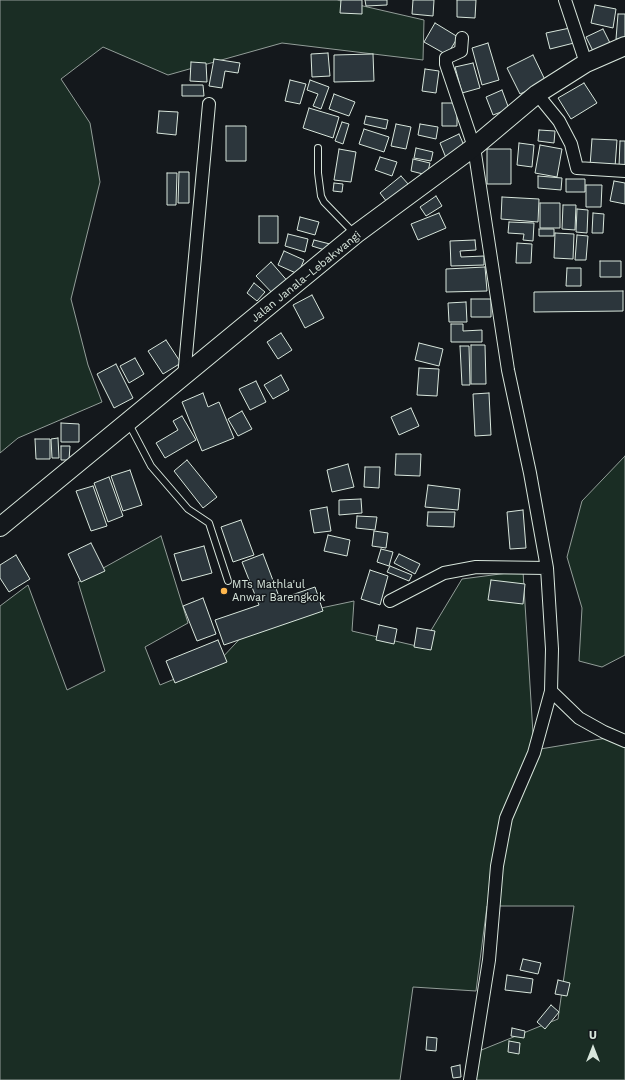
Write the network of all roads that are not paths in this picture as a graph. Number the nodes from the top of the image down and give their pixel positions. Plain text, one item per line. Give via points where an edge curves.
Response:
1 (565, 0) edge
2 (462, 38) dead end
3 (625, 46) edge
4 (586, 63) junction
5 (537, 94) junction
6 (209, 104) dead end
7 (474, 147) junction
8 (318, 148) dead end
9 (625, 172) edge
10 (356, 234) junction
11 (184, 377) junction
12 (128, 422) junction
13 (0, 527) edge
14 (548, 568) junction
15 (228, 581) dead end
16 (390, 601) dead end
17 (551, 691) junction
18 (625, 742) edge
19 (470, 1080) edge

1 - 4 street
2 - 7 street via 461,51 446,58 446,64
3 - 4 main road, Jalan Janala–Lebakwangi
4 - 5 main road, Jalan Janala–Lebakwangi
5 - 7 main road, Jalan Janala–Lebakwangi
5 - 9 street via 559,121 571,144 577,168
6 - 11 street
7 - 10 main road, Jalan Janala–Lebakwangi
7 - 14 street via 508,370
8 - 10 lane via 321,196
10 - 11 main road, Jalan Janala–Lebakwangi
11 - 12 main road, Jalan Janala–Lebakwangi
12 - 13 main road, Jalan Janala–Lebakwangi
12 - 15 lane via 152,466 188,509 209,523
14 - 16 street via 476,567 444,573
14 - 17 street via 552,649
17 - 18 street via 579,718
17 - 19 street via 534,753 506,818 497,866 489,960

